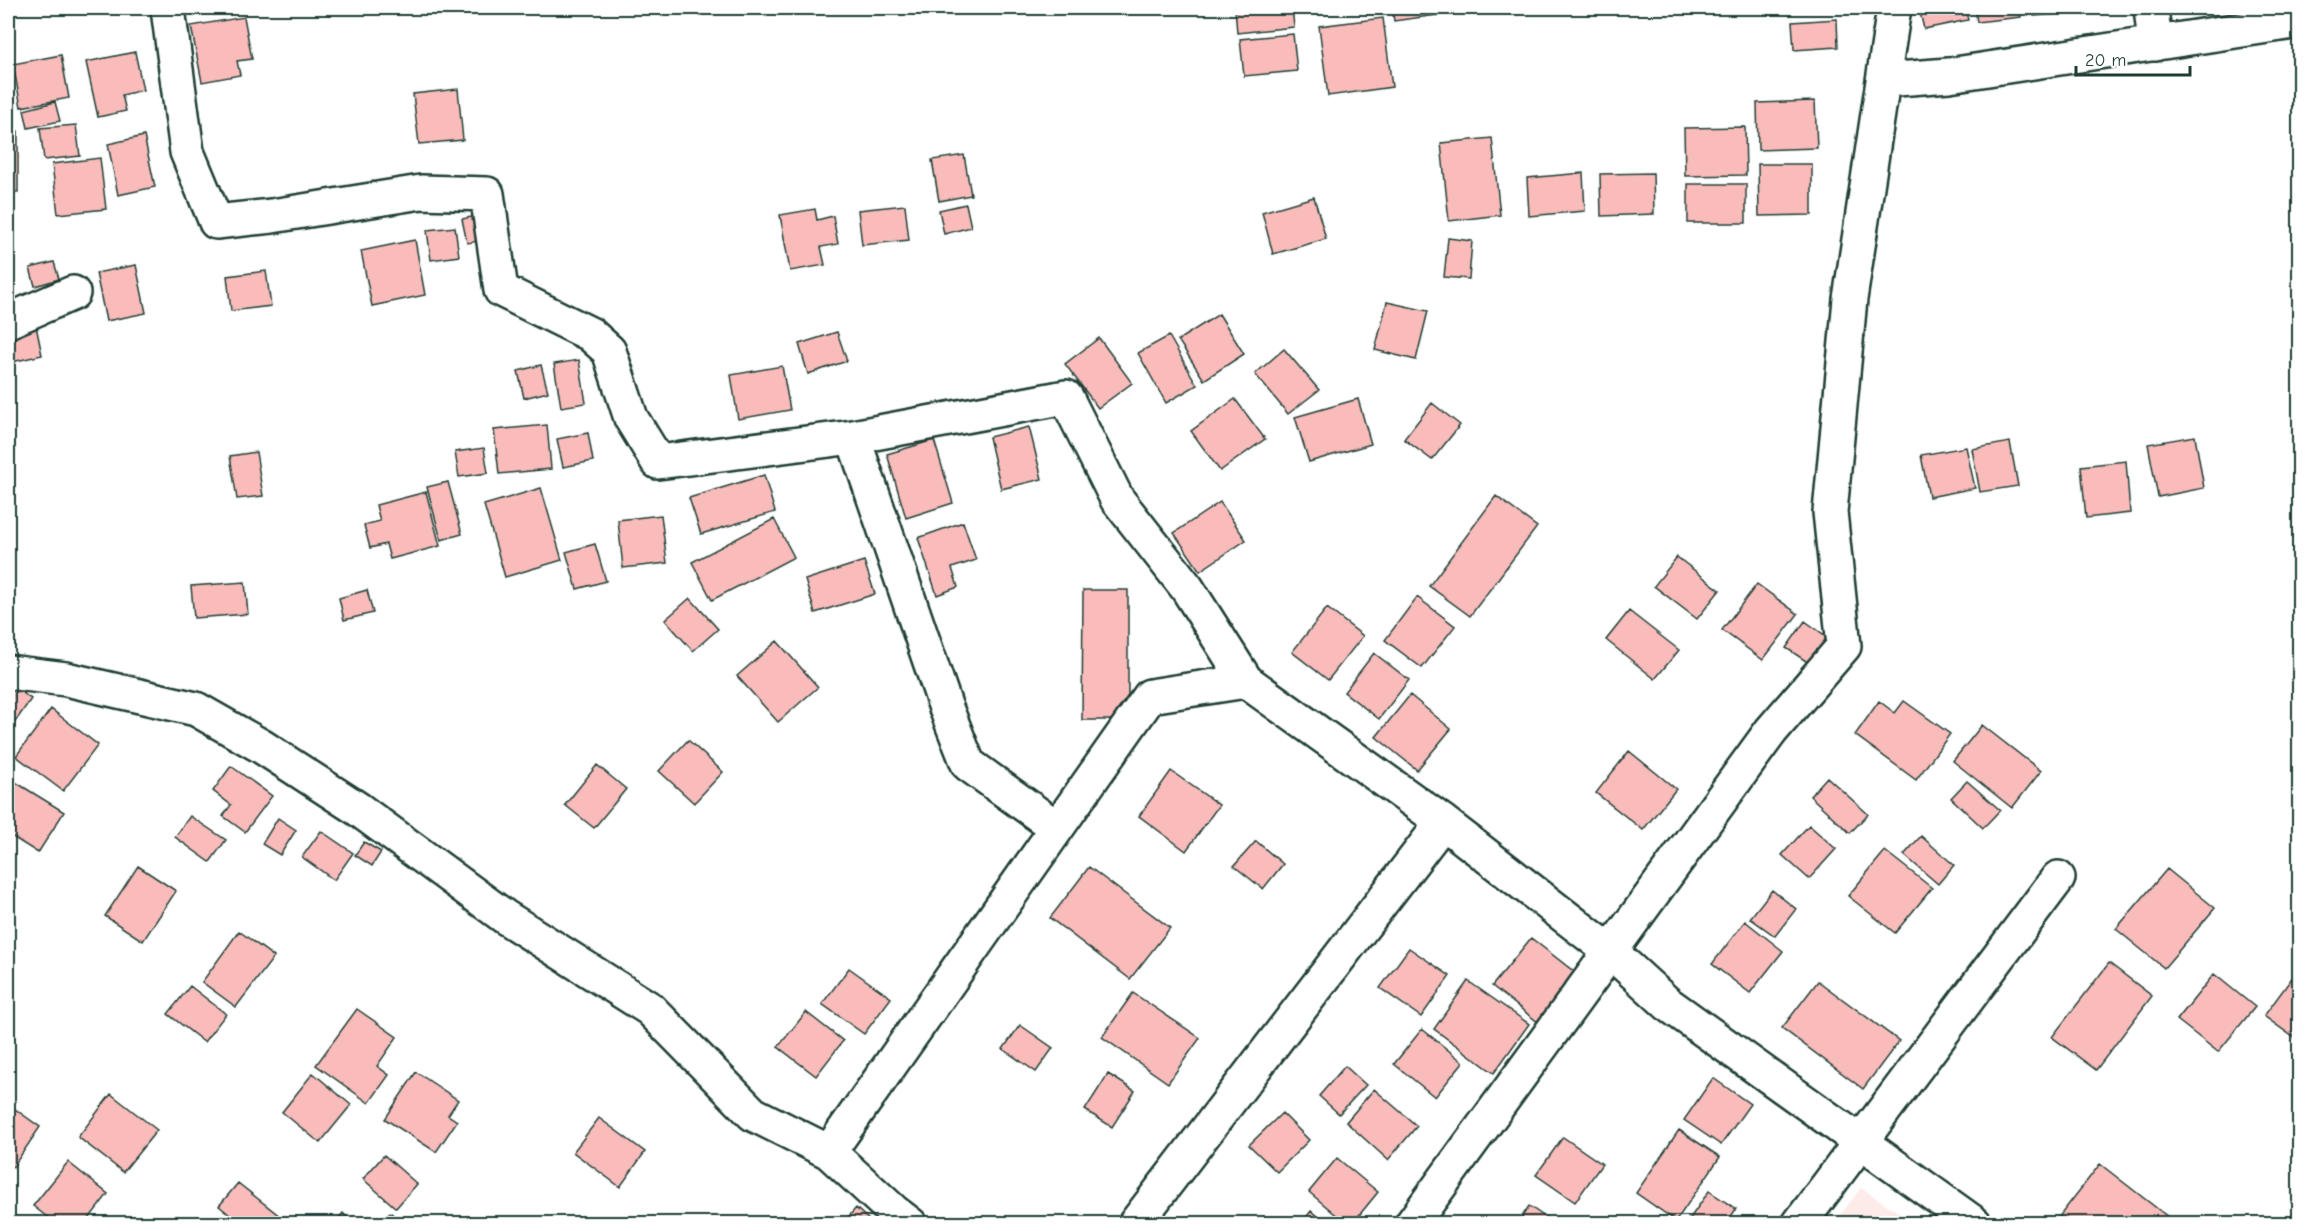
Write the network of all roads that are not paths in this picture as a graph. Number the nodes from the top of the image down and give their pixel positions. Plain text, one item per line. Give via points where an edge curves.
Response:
1 (1894, 8) edge
2 (2151, 8) edge
3 (168, 9) dead end
4 (2300, 21) edge
5 (2155, 44) junction
6 (1884, 80) junction
7 (73, 292) dead end
8 (8, 321) edge
9 (853, 437) junction
10 (8, 672) edge
11 (1246, 681) junction
12 (1443, 822) junction
13 (1057, 828) junction
14 (2058, 878) dead end
15 (1611, 952) junction
16 (1859, 1141) junction
17 (829, 1152) junction
18 (910, 1224) edge
19 (1135, 1224) edge
20 (1412, 1224) edge
21 (1799, 1224) edge
22 (1975, 1224) edge

1 - 6 street
2 - 5 street
3 - 9 street via 187,152 216,222 420,192 487,194 501,290 590,334 609,351 631,418 658,462
4 - 5 street
5 - 6 street via 1949,75
6 - 15 street via 1850,299 1830,512 1844,646 1771,731
7 - 8 street
9 - 11 street via 1066,397 1117,499 1187,588
9 - 13 street via 968,764
10 - 17 street via 66,679 196,709 261,746 358,809 505,917 650,1009 753,1114
11 - 12 street
11 - 13 street via 1150,696
12 - 15 street
12 - 19 street
13 - 17 street
14 - 16 street
15 - 16 street via 1668,1004
15 - 20 street
16 - 21 street
16 - 22 street
17 - 18 street

